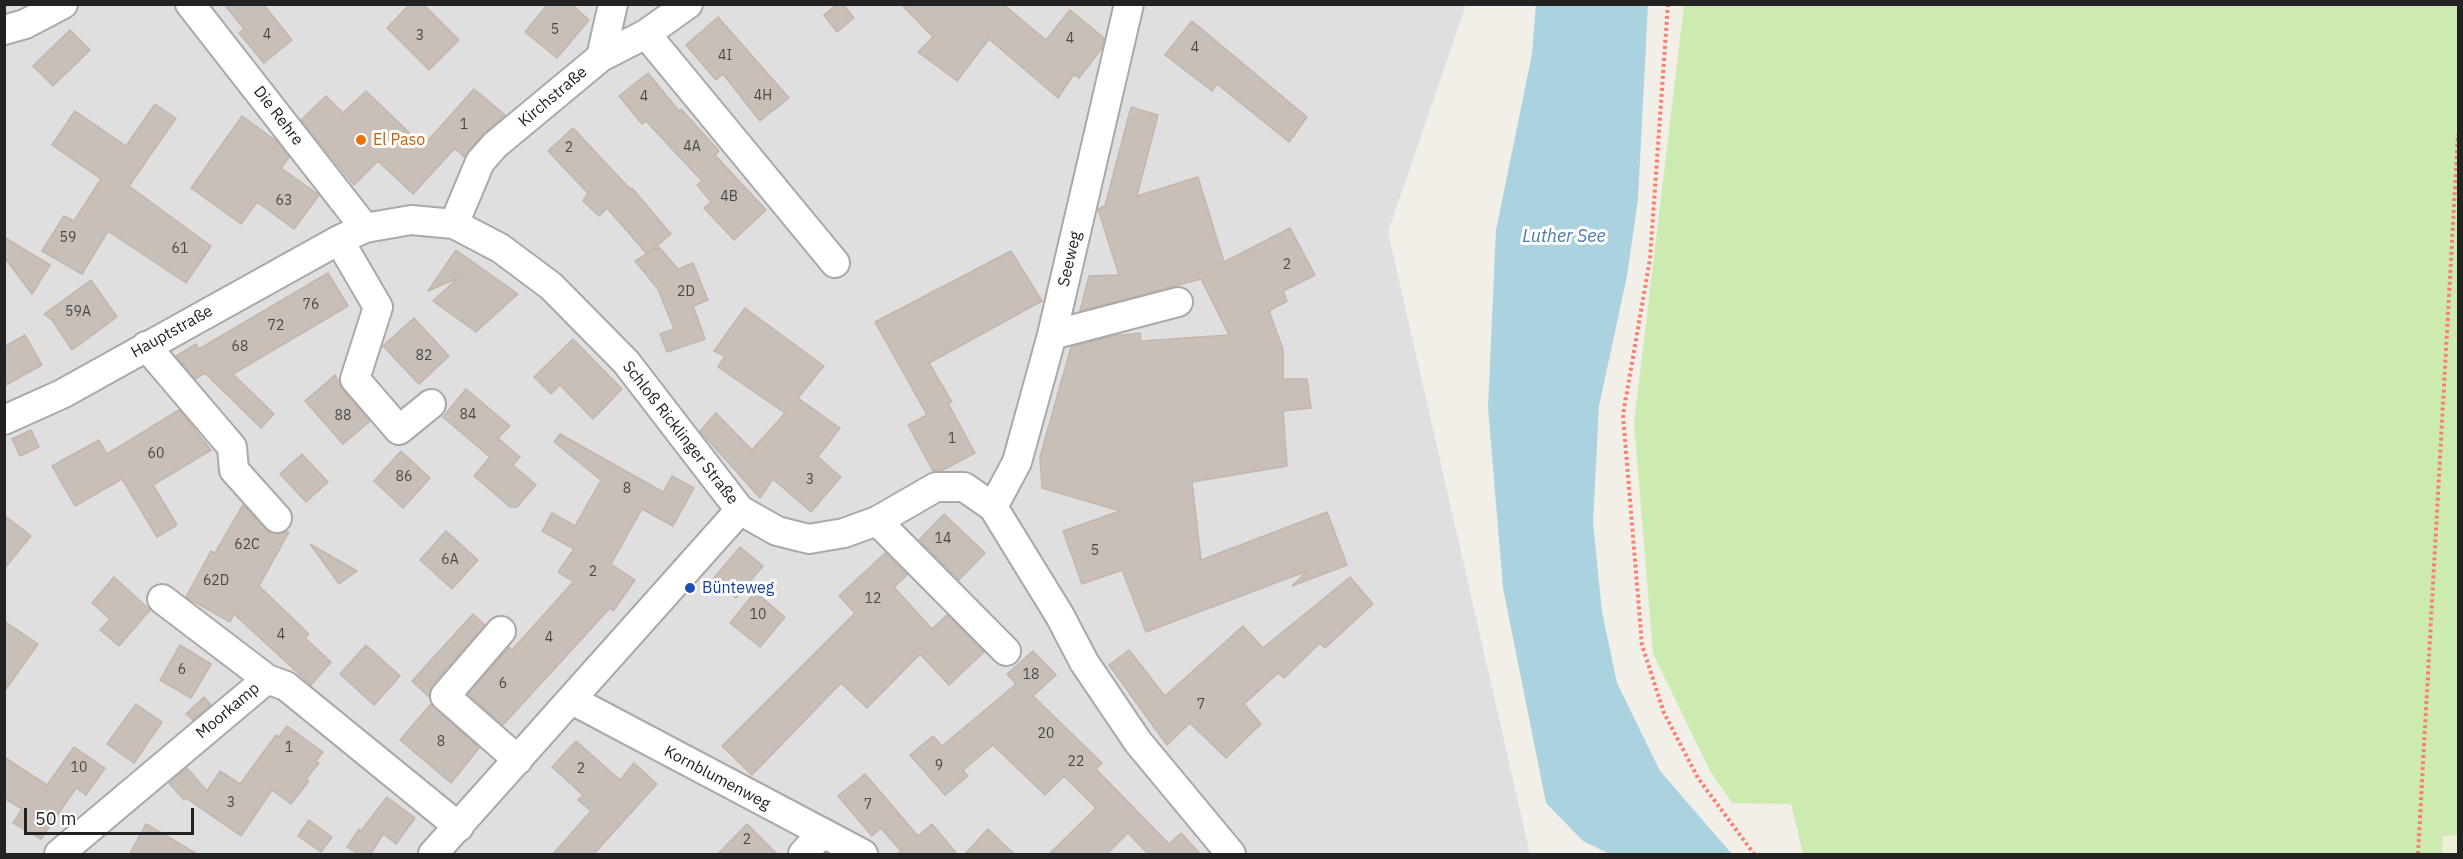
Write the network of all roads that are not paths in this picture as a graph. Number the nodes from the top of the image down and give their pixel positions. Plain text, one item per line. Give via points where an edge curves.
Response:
1 (63, 4) edge
2 (190, 4) edge
3 (613, 4) edge
4 (688, 4) edge
5 (1129, 4) edge
6 (4, 30) edge
7 (646, 34) junction
8 (601, 57) junction
9 (454, 224) junction
10 (365, 228) junction
11 (339, 240) junction
12 (835, 262) dead end
13 (1178, 302) dead end
14 (1052, 335) junction
15 (146, 346) junction
16 (431, 404) dead end
17 (4, 420) edge
18 (993, 507) junction
19 (740, 510) junction
20 (277, 518) dead end
21 (877, 521) junction
22 (162, 599) dead end
23 (501, 631) dead end
24 (1006, 651) dead end
25 (267, 679) junction
26 (572, 700) junction
27 (518, 760) junction
28 (459, 826) junction
29 (822, 833) junction
30 (58, 855) edge
31 (433, 855) edge
32 (803, 855) edge
33 (863, 855) edge
34 (1231, 855) edge

1 - 6 street
2 - 10 street, Die Rehre
3 - 8 street
4 - 7 street, Kirchstraße
5 - 14 street, Seeweg
7 - 8 street, Kirchstraße
7 - 12 street
8 - 9 street, Kirchstraße via 495,145 480,162
9 - 10 street, Schloß Ricklinger Straße via 411,220
9 - 19 street, Schloß Ricklinger Straße via 500,248 558,293 626,362
10 - 11 street, Hauptstraße
11 - 15 street, Hauptstraße
11 - 16 street via 378,307 355,379 399,430
13 - 14 street
14 - 18 street, Seeweg via 1017,462
15 - 17 street, Hauptstraße via 62,394
15 - 20 street via 232,447 234,470
18 - 21 street, Schloß Ricklinger Straße via 964,487 936,487
18 - 34 street, Schloß Ricklinger Straße via 1084,663 1138,742
19 - 21 street, Schloß Ricklinger Straße via 777,531 809,538 844,533
19 - 26 street
21 - 24 street
22 - 25 street
23 - 27 street via 445,696
25 - 28 street, Moorkamp via 286,686
25 - 30 street, Moorkamp
26 - 27 street
26 - 29 street, Kornblumenweg
27 - 28 street
28 - 31 street
29 - 32 street
29 - 33 street, Kornblumenweg

